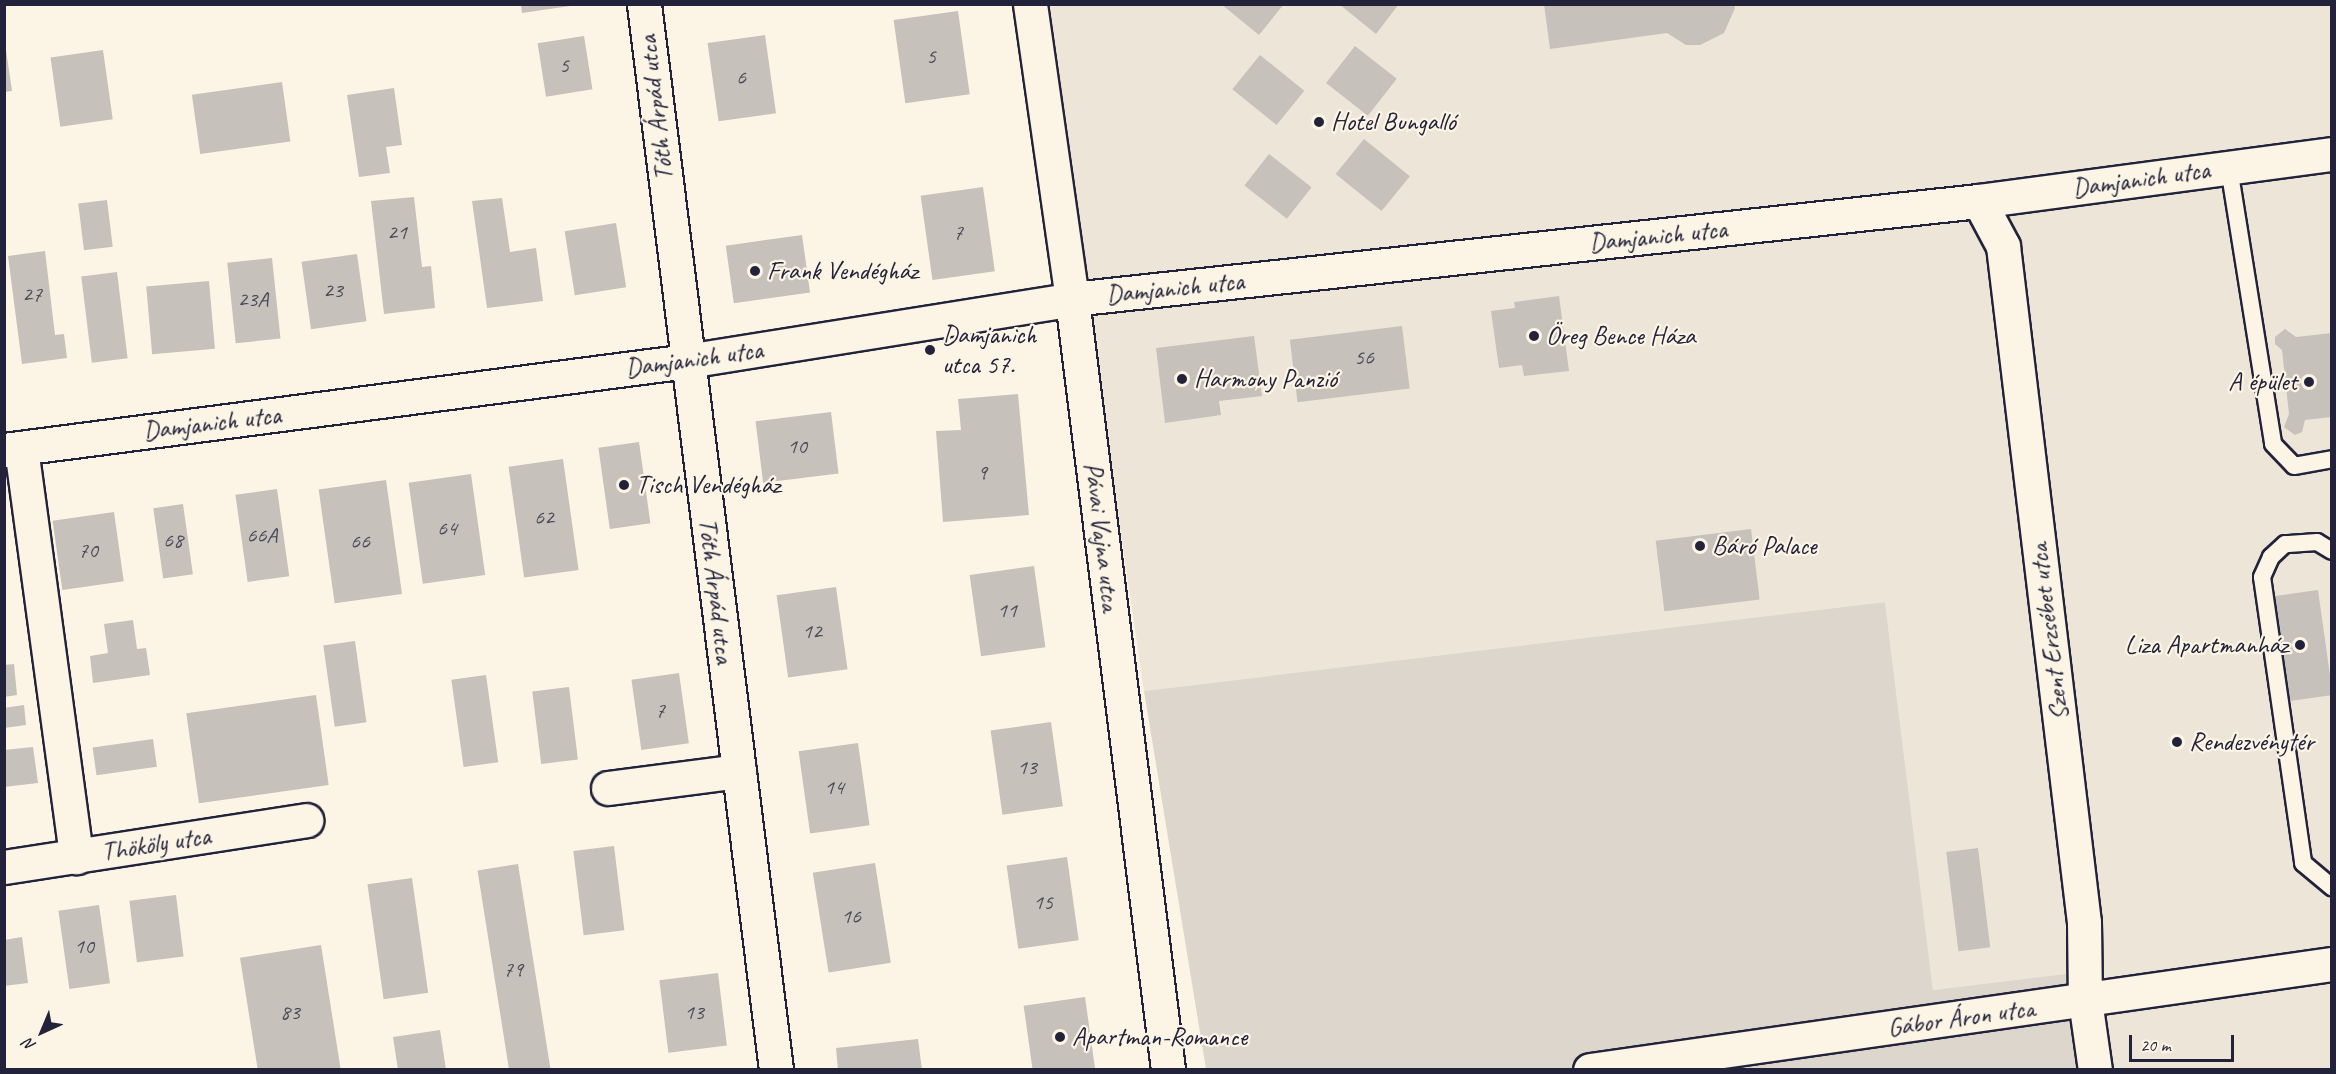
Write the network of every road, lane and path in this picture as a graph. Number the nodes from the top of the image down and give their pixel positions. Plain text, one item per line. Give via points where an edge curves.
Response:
1 (644, 4) edge
2 (1030, 4) edge
3 (2331, 154) edge
4 (2229, 168) junction
5 (1979, 201) junction
6 (1072, 299) junction
7 (687, 361) junction
8 (13, 449) edge
9 (2331, 459) edge
10 (2331, 551) edge
11 (739, 771) junction
12 (608, 788) dead end
13 (306, 820) dead end
14 (76, 857) junction
15 (4, 867) edge
16 (2331, 886) edge
17 (2331, 964) edge
18 (2085, 1000) junction
19 (776, 1070) edge
20 (1168, 1070) edge
21 (1590, 1070) edge
22 (2095, 1070) edge

1 - 7 street, Tóth Árpád utca
2 - 6 street, Pávai Vajna utca
3 - 4 street, Damjanich utca
4 - 5 street, Damjanich utca
4 - 9 lane via 2272,444 2294,466
5 - 6 street, Damjanich utca
5 - 18 street, Szent Erzsébet utca via 2003,246 2084,922
6 - 7 street, Damjanich utca
6 - 20 street, Pávai Vajna utca
7 - 8 street, Damjanich utca
7 - 11 street, Tóth Árpád utca
8 - 14 street, Damjanich utca
10 - 16 lane via 2317,542 2285,544 2271,557 2262,577 2303,863
11 - 12 street
11 - 19 street, Tóth Árpád utca
13 - 14 street, Thököly utca
14 - 15 street, Thököly utca
17 - 18 street, Gábor Áron utca
18 - 21 street, Gábor Áron utca
18 - 22 street, Szent Erzsébet utca

